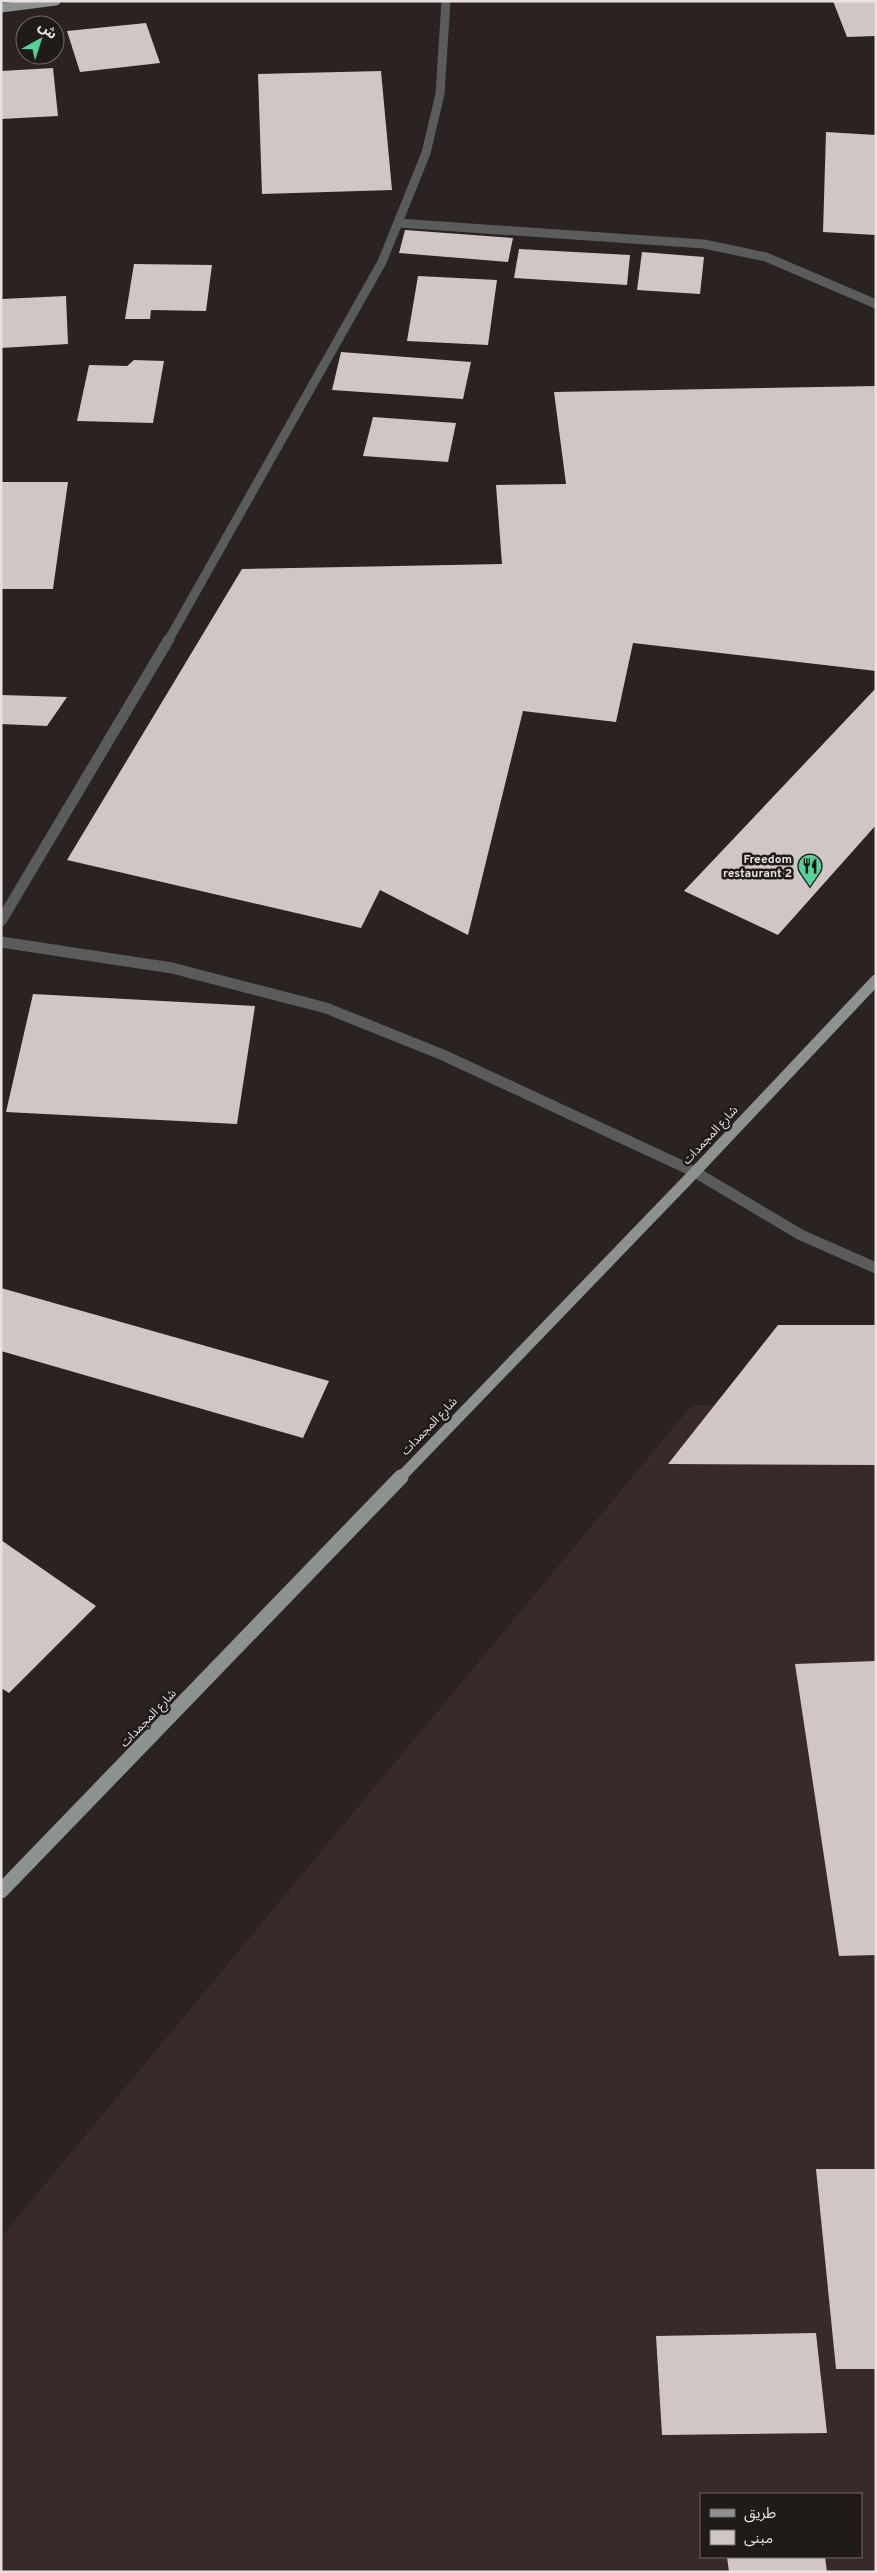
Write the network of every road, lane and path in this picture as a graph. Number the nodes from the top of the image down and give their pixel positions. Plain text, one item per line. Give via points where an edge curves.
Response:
1 (56, 1) edge
2 (446, 1) edge
3 (1, 8) edge
4 (398, 223) junction
5 (876, 304) edge
6 (1, 921) edge
7 (1, 942) edge
8 (876, 980) edge
9 (695, 1172) junction
10 (876, 1268) edge
11 (1, 1891) edge

1 - 3 main road
2 - 4 street via 440,94 426,153
4 - 5 street via 704,244 741,250 795,268 845,293
4 - 6 street via 382,262 140,691
7 - 9 street via 172,968 326,1008 442,1055
8 - 9 main road, شارع المجمدات
9 - 10 street via 801,1235
9 - 11 main road, شارع المجمدات

